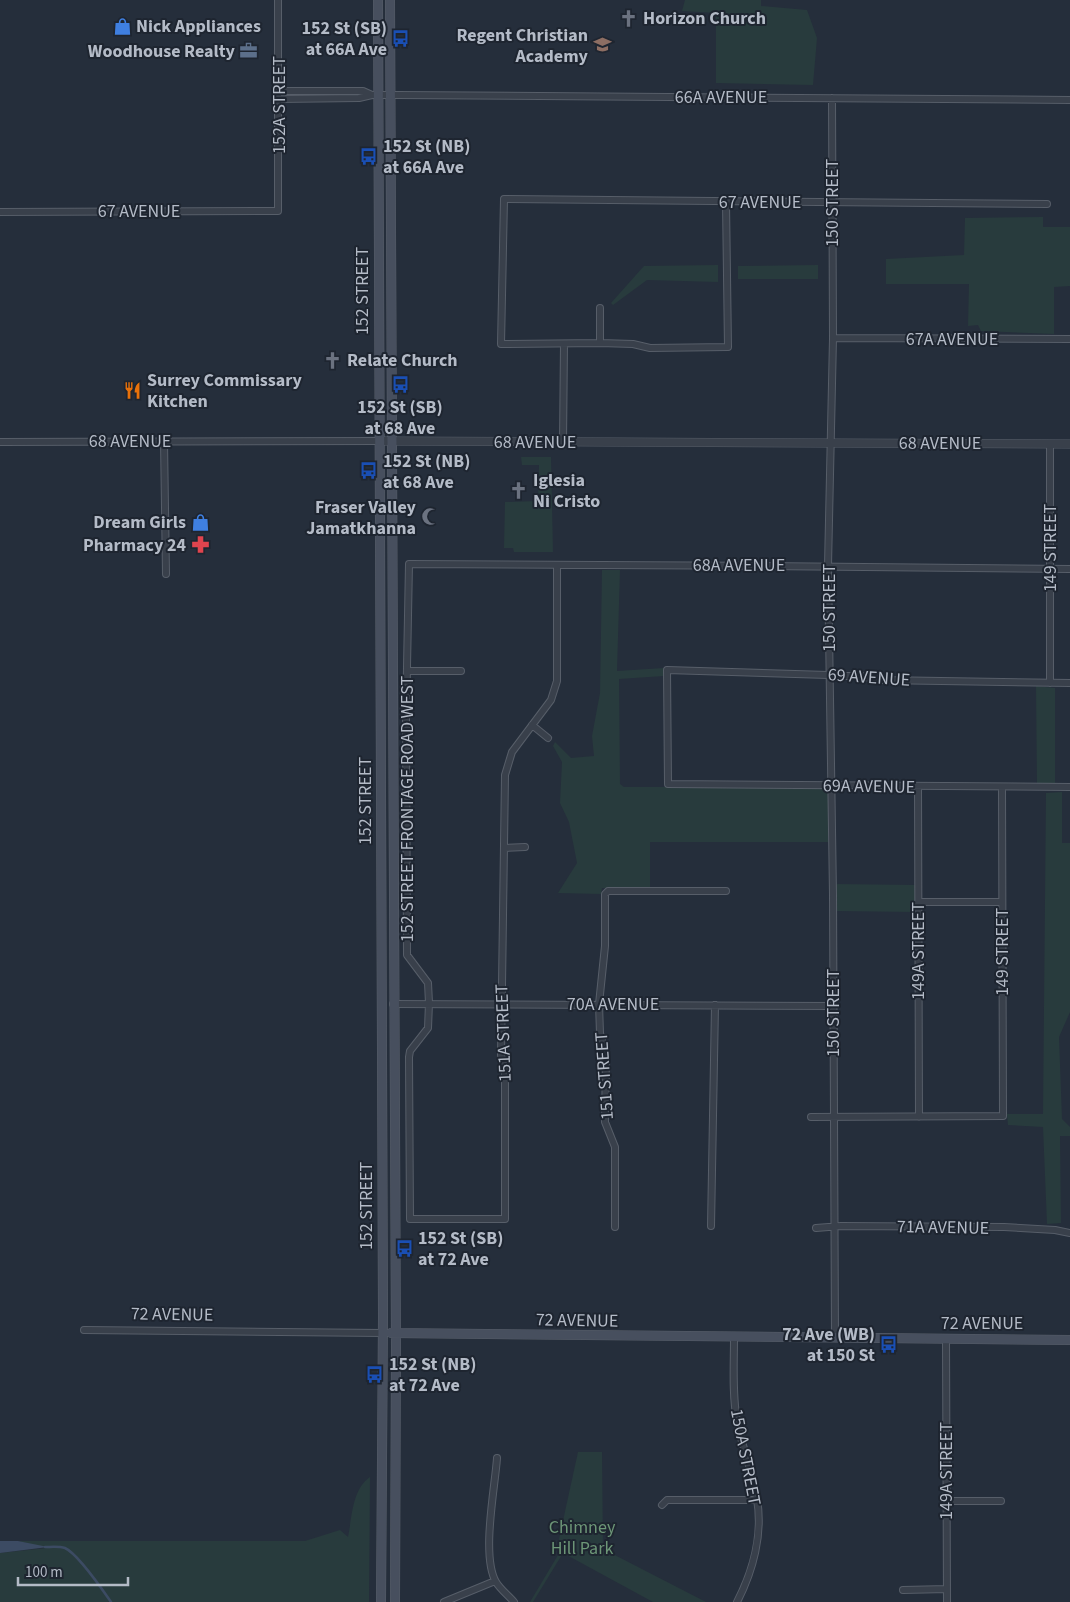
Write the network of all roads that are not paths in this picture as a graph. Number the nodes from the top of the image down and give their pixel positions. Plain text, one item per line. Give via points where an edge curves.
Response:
1 (278, 0) edge
2 (378, 0) edge
3 (390, 0) edge
4 (279, 91) junction
5 (375, 95) junction
6 (390, 95) junction
7 (832, 98) junction
8 (279, 99) junction
9 (1070, 100) edge
10 (832, 202) junction
11 (726, 203) junction
12 (1047, 204) dead end
13 (278, 211) joint
14 (0, 212) edge
15 (600, 308) dead end
16 (833, 338) junction
17 (1070, 339) edge
18 (600, 343) junction
19 (564, 344) junction
20 (379, 441) junction
21 (390, 441) junction
22 (0, 442) edge
23 (164, 442) junction
24 (564, 442) junction
25 (831, 443) junction
26 (1050, 444) junction
27 (1070, 444) edge
28 (408, 564) joint
29 (557, 565) junction
30 (828, 566) junction
31 (1050, 569) junction
32 (1070, 569) edge
33 (166, 574) dead end
34 (407, 671) junction
35 (461, 671) dead end
36 (829, 674) junction
37 (1050, 683) junction
38 (1070, 683) edge
39 (532, 725) junction
40 (548, 738) dead end
41 (668, 784) joint
42 (831, 785) junction
43 (918, 786) junction
44 (1002, 787) junction
45 (1070, 787) edge
46 (525, 847) dead end
47 (504, 848) junction
48 (726, 891) dead end
49 (918, 902) junction
50 (1002, 902) junction
51 (382, 947) junction
52 (429, 1003) junction
53 (394, 1004) junction
54 (501, 1004) junction
55 (599, 1004) junction
56 (716, 1004) junction
57 (833, 1006) junction
58 (811, 1117) dead end
59 (834, 1117) junction
60 (919, 1117) junction
61 (504, 1219) joint
62 (711, 1226) dead end
63 (615, 1227) dead end
64 (816, 1228) dead end
65 (834, 1228) junction
66 (1070, 1233) edge
67 (84, 1330) dead end
68 (383, 1333) junction
69 (396, 1333) junction
70 (734, 1338) junction
71 (834, 1338) junction
72 (946, 1339) junction
73 (1070, 1340) edge
74 (497, 1458) dead end
75 (757, 1500) junction
76 (946, 1501) junction
77 (1000, 1501) dead end
78 (662, 1505) dead end
79 (495, 1581) junction
80 (947, 1589) junction
81 (903, 1590) dead end
82 (381, 1602) edge
83 (396, 1602) edge
84 (444, 1602) edge
85 (514, 1602) edge
86 (737, 1602) edge
87 (947, 1602) edge

1 - 4 street, 152A STREET
2 - 5 main road, 152 STREET
3 - 6 main road, 152 STREET
4 - 5 street, 66A AVENUE via 363,91
4 - 8 street, 152A STREET
5 - 6 street, 66A AVENUE
5 - 8 street, 66A AVENUE
5 - 20 main road, 152 STREET
6 - 7 street, 66A AVENUE
6 - 21 main road, 152 STREET
7 - 9 street, 66A AVENUE
7 - 10 street, 150 STREET
8 - 13 street, 152A STREET
10 - 11 street, 67 AVENUE
10 - 12 street, 67 AVENUE
10 - 16 street, 150 STREET
11 - 18 street via 728,347 650,348
11 - 19 street, 67 AVENUE via 504,200 501,344
13 - 14 street, 67 AVENUE
15 - 18 street
16 - 17 street, 67A AVENUE
16 - 25 street, 150 STREET
18 - 19 street
19 - 24 street
20 - 21 street, 68 AVENUE
20 - 23 street, 68 AVENUE
20 - 51 main road, 152 STREET
21 - 24 street, 68 AVENUE
21 - 53 main road, 152 STREET
22 - 23 street, 68 AVENUE
23 - 33 street
24 - 25 street, 68 AVENUE
25 - 26 street, 68 AVENUE
25 - 30 street, 150 STREET
26 - 27 street, 68 AVENUE
26 - 31 street, 149 STREET
28 - 29 street, 68A AVENUE
28 - 34 street, 152 STREET FRONTAGE ROAD WEST
29 - 30 street, 68A AVENUE
29 - 39 street, 151A STREET via 557,682 551,700
30 - 31 street, 68A AVENUE
30 - 36 street, 150 STREET
31 - 32 street, 68A AVENUE
31 - 37 street, 149 STREET
34 - 35 street
34 - 52 street, 152 STREET FRONTAGE ROAD WEST via 407,956 428,983
36 - 37 street, 69 AVENUE via 880,680
36 - 41 street, 69 AVENUE via 667,670
36 - 42 street, 150 STREET
37 - 38 street, 69 AVENUE
39 - 40 street
39 - 47 street, 151A STREET via 512,752 505,775
41 - 42 street, 69A AVENUE
42 - 43 street, 69A AVENUE
42 - 57 street, 150 STREET
43 - 44 street, 69A AVENUE
43 - 49 street, 149A STREET
44 - 45 street, 69A AVENUE
44 - 50 street, 149 STREET
46 - 47 street
47 - 54 street, 151A STREET
48 - 55 street, 151 STREET via 608,891 605,894 605,946
49 - 50 street
49 - 60 street, 149A STREET
50 - 60 street, 149 STREET via 1003,1116
51 - 53 main road via 389,998
51 - 68 main road, 152 STREET
52 - 53 street, 70A AVENUE
52 - 54 street, 70A AVENUE
52 - 61 street, 152 STREET FRONTAGE ROAD WEST via 428,1028 410,1051 410,1219
53 - 69 main road, 152 STREET
54 - 55 street, 70A AVENUE
54 - 61 street, 151A STREET via 501,1055 505,1073
55 - 56 street, 70A AVENUE
55 - 63 street, 151 STREET via 600,1033 606,1055 605,1122 615,1148
56 - 57 street, 70A AVENUE
56 - 62 street
57 - 59 street, 150 STREET
58 - 59 street
59 - 60 street
59 - 65 street, 150 STREET
64 - 65 street, 71A AVENUE
65 - 66 street, 71A AVENUE via 1004,1228
65 - 71 street, 150 STREET
67 - 68 street, 72 AVENUE
68 - 69 main road, 72 AVENUE
68 - 82 main road, 152 STREET
69 - 70 main road, 72 AVENUE
69 - 83 main road, 152 STREET
70 - 71 main road, 72 AVENUE
70 - 75 street, 150A STREET via 736,1420
71 - 72 main road, 72 AVENUE
72 - 73 main road, 72 AVENUE
72 - 76 street, 149A STREET
74 - 79 street via 489,1540
75 - 78 street via 667,1500
75 - 86 street, 150A STREET via 755,1554
76 - 77 street
76 - 80 street, 149A STREET
79 - 84 street
79 - 85 street
80 - 81 street
80 - 87 street, 149A STREET

